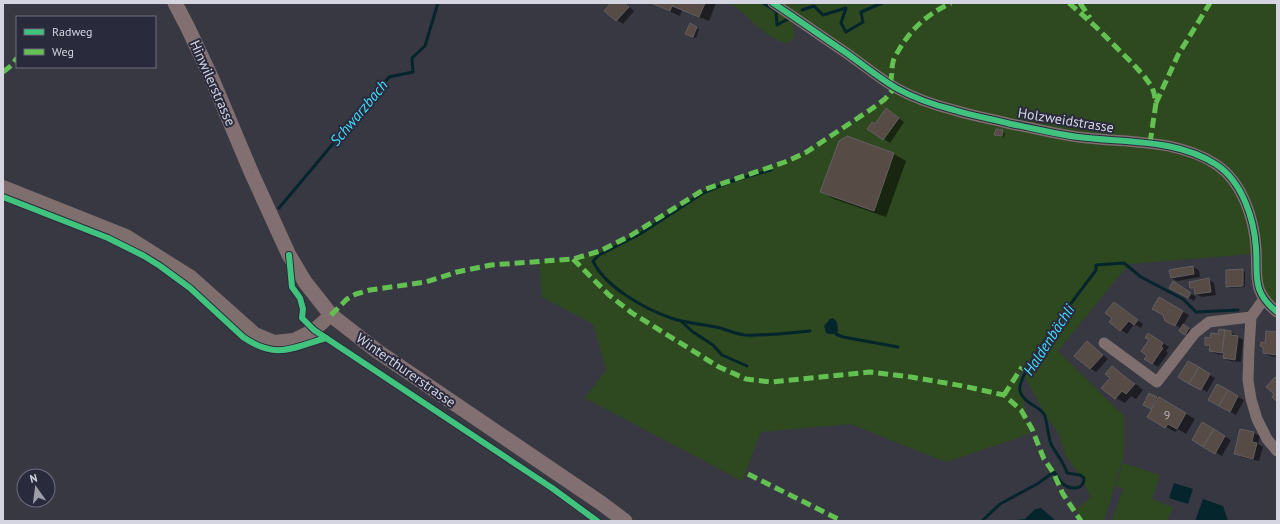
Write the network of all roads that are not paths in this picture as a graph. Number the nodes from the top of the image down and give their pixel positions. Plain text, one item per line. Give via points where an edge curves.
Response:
1 (175, 3) edge
2 (772, 3) edge
3 (248, 165) joint
4 (3, 187) edge
5 (1264, 299) junction
6 (1277, 312) edge
7 (331, 315) junction
8 (1251, 318) junction
9 (1104, 343) dead end
10 (1277, 451) edge
11 (624, 521) edge

1 - 3 main road, Hinwilerstrasse via 212,79
2 - 5 street, Holzweidstrasse via 895,87 940,106 978,117 1057,133 1174,147 1212,162 1232,177 1244,199 1256,240 1256,280
3 - 7 main road, Winterthurerstrasse via 289,255 305,282
4 - 7 street via 126,236 191,277 255,334 274,342 294,340 314,330
5 - 6 street, Holzweidstrasse
5 - 8 street
7 - 11 main road, Winterthurerstrasse via 377,351
8 - 9 street via 1209,322 1196,333 1157,382
8 - 10 street via 1248,380 1251,399 1267,439

